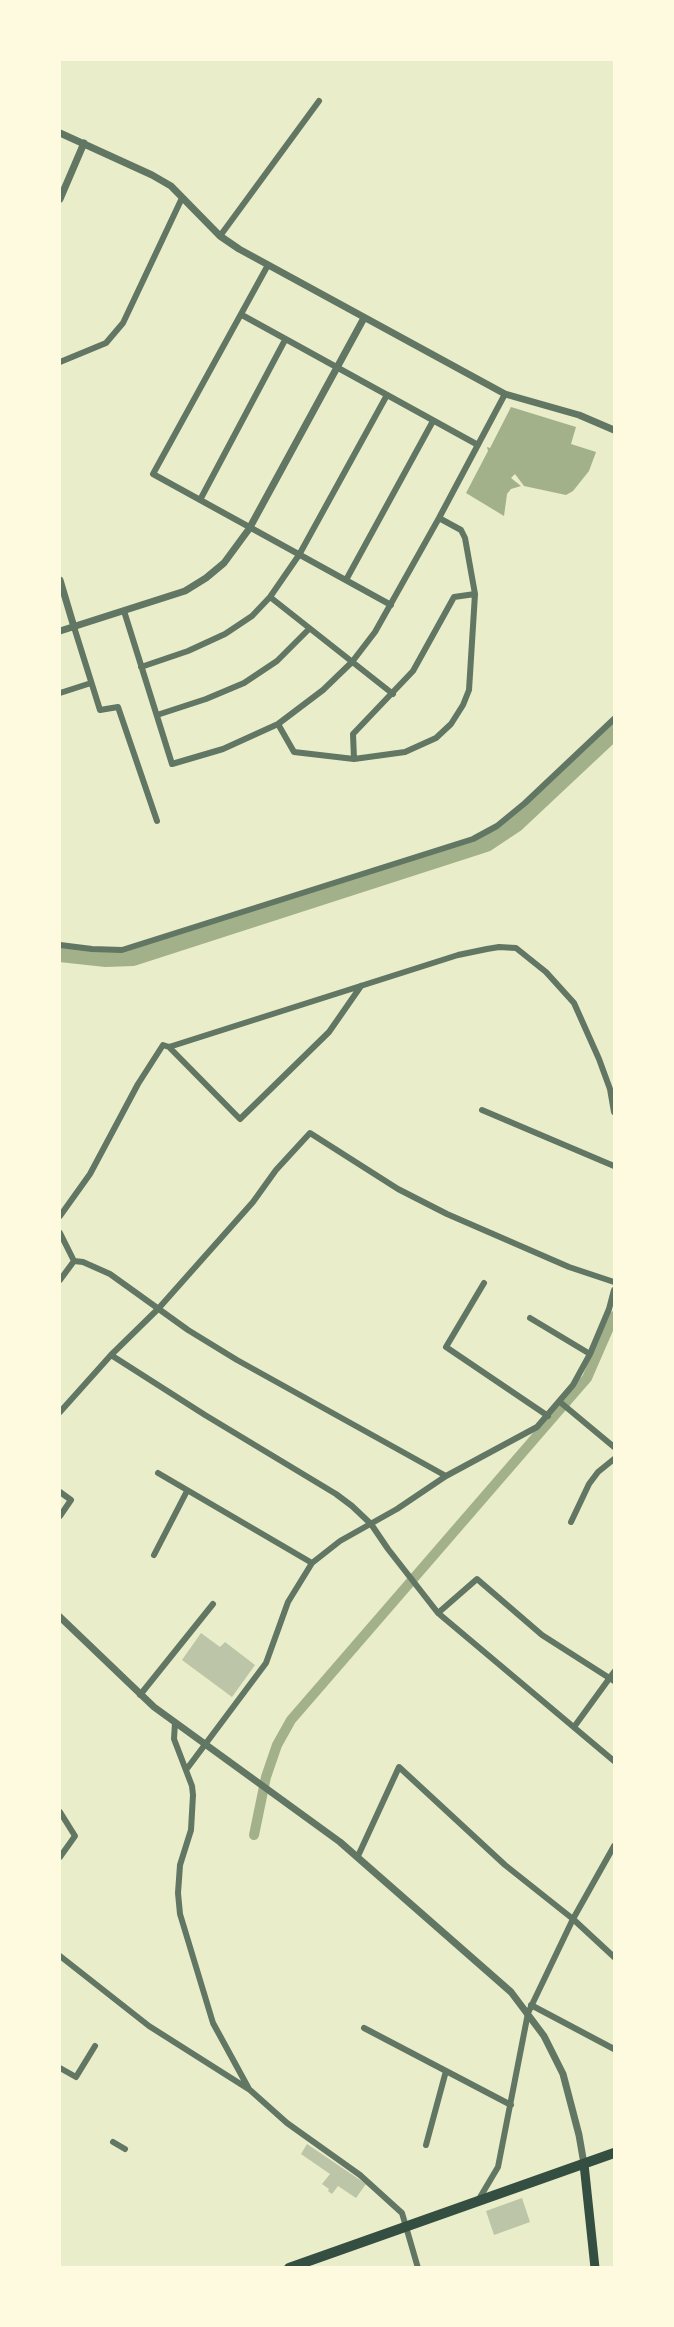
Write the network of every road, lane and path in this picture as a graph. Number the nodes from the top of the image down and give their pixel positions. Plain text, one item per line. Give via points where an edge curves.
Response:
1 (319, 101) dead end
2 (60, 133) edge
3 (84, 143) junction
4 (181, 198) junction
5 (60, 200) edge
6 (220, 236) junction
7 (268, 265) junction
8 (242, 315) junction
9 (364, 318) junction
10 (285, 340) junction
11 (60, 362) edge
12 (337, 367) junction
13 (505, 394) junction
14 (387, 395) junction
15 (433, 421) junction
16 (614, 430) edge
17 (478, 445) junction
18 (200, 499) junction
19 (439, 518) junction
20 (249, 529) junction
21 (299, 555) junction
22 (60, 580) edge
23 (346, 580) junction
24 (475, 594) junction
25 (270, 597) junction
26 (391, 605) junction
27 (124, 611) junction
28 (74, 627) junction
29 (309, 629) junction
30 (60, 631) edge
31 (352, 662) junction
32 (141, 667) junction
33 (91, 683) junction
34 (60, 693) edge
35 (393, 694) junction
36 (157, 715) junction
37 (614, 719) edge
38 (278, 724) junction
39 (354, 759) junction
40 (157, 821) dead end
41 (60, 945) edge
42 (362, 986) junction
43 (169, 1047) junction
44 (482, 1110) dead end
45 (614, 1112) edge
46 (614, 1166) edge
47 (60, 1216) edge
48 (60, 1233) edge
49 (74, 1261) junction
50 (60, 1280) edge
51 (614, 1282) edge
52 (484, 1283) dead end
53 (614, 1290) edge
54 (158, 1309) junction
55 (530, 1318) dead end
56 (590, 1354) junction
57 (111, 1355) junction
58 (563, 1404) junction
59 (60, 1412) edge
60 (548, 1416) junction
61 (614, 1447) edge
62 (614, 1459) edge
63 (158, 1473) dead end
64 (446, 1476) junction
65 (187, 1491) junction
66 (60, 1492) edge
67 (60, 1516) edge
68 (571, 1522) dead end
69 (372, 1524) junction
70 (154, 1555) dead end
71 (312, 1563) junction
72 (213, 1604) dead end
73 (438, 1614) junction
74 (60, 1617) edge
75 (613, 1677) edge
76 (140, 1695) junction
77 (175, 1723) junction
78 (574, 1727) junction
79 (205, 1744) junction
80 (614, 1760) edge
81 (186, 1770) junction
82 (60, 1812) edge
83 (614, 1846) edge
84 (358, 1856) junction
85 (60, 1857) edge
86 (573, 1919) junction
87 (60, 1956) edge
88 (614, 1957) edge
89 (529, 2009) junction
90 (364, 2028) dead end
91 (95, 2046) dead end
92 (614, 2049) edge
93 (60, 2068) edge
94 (446, 2071) junction
95 (250, 2091) junction
96 (511, 2105) junction
97 (113, 2142) dead end
98 (426, 2145) dead end
99 (125, 2149) dead end
100 (614, 2153) edge
101 (584, 2164) junction
102 (478, 2201) junction
103 (406, 2226) junction
104 (314, 2263) edge
105 (289, 2267) edge
106 (418, 2267) edge
107 (595, 2267) edge

1 - 6 street
2 - 3 street
3 - 4 street via 152,174
3 - 5 street
4 - 6 street
4 - 11 street via 123,323 106,343
6 - 7 street
7 - 8 street
7 - 9 street
8 - 10 street
8 - 18 street via 153,474
9 - 12 street
9 - 13 street
10 - 12 street
10 - 18 street
12 - 14 street
12 - 20 street
13 - 16 street
13 - 17 street
14 - 15 street
14 - 21 street
15 - 17 street
15 - 23 street
17 - 19 street
18 - 20 street
19 - 24 street via 461,530 465,538
19 - 26 street
20 - 21 street
20 - 27 street via 224,564 206,578 185,591
21 - 23 street
21 - 25 street
22 - 28 street
23 - 26 street
24 - 35 street via 454,597 413,671
24 - 39 street via 469,690 451,724 436,738 405,752
25 - 29 street
25 - 32 street via 225,634
26 - 31 street
27 - 28 street
27 - 32 street
28 - 30 street
28 - 33 street
29 - 31 street
29 - 36 street via 253,677
31 - 35 street
31 - 38 street
32 - 36 street
33 - 34 street
33 - 40 street via 100,710 118,706
35 - 39 street via 353,734
36 - 38 street via 172,764 223,749
37 - 41 street via 497,827 473,839 122,950
38 - 39 street via 294,752
42 - 43 street
42 - 43 street via 329,1032 240,1119
42 - 45 street via 458,955 516,948 574,1003 599,1059
43 - 47 street via 163,1045 90,1174
44 - 46 street
48 - 49 street
49 - 50 street
49 - 54 street via 110,1274
51 - 54 street via 447,1214 310,1133
52 - 60 street via 446,1347
53 - 56 street
54 - 57 street
54 - 64 street via 279,1384
55 - 56 street
56 - 58 street
57 - 59 street
57 - 69 street via 336,1494
58 - 60 street
58 - 61 street
60 - 64 street via 530,1433
62 - 68 street via 589,1483
63 - 65 street
64 - 69 street
65 - 70 street
65 - 71 street
66 - 67 street via 71,1500
69 - 71 street
69 - 73 street
71 - 79 street via 288,1602 266,1663
72 - 76 street
73 - 75 street via 477,1579 542,1635
73 - 78 street
74 - 76 street
75 - 78 street
76 - 77 street
77 - 79 street
77 - 81 street via 174,1739
78 - 80 street
79 - 81 street
79 - 84 street
81 - 95 street via 194,1809 180,1865 180,1914 213,2023
82 - 85 street via 75,1836
83 - 86 street
84 - 86 street via 399,1767 505,1865
84 - 89 street
86 - 88 street
86 - 89 street
87 - 95 street via 149,2026
89 - 92 street
89 - 96 street
89 - 101 street via 563,2074
90 - 94 street
91 - 93 street via 76,2077
94 - 96 street
94 - 98 street
95 - 103 street via 360,2175 402,2213
96 - 102 street via 498,2167
97 - 99 street
100 - 101 highway
101 - 102 highway
101 - 107 main road
102 - 103 highway
103 - 104 highway
103 - 106 street
104 - 105 highway

